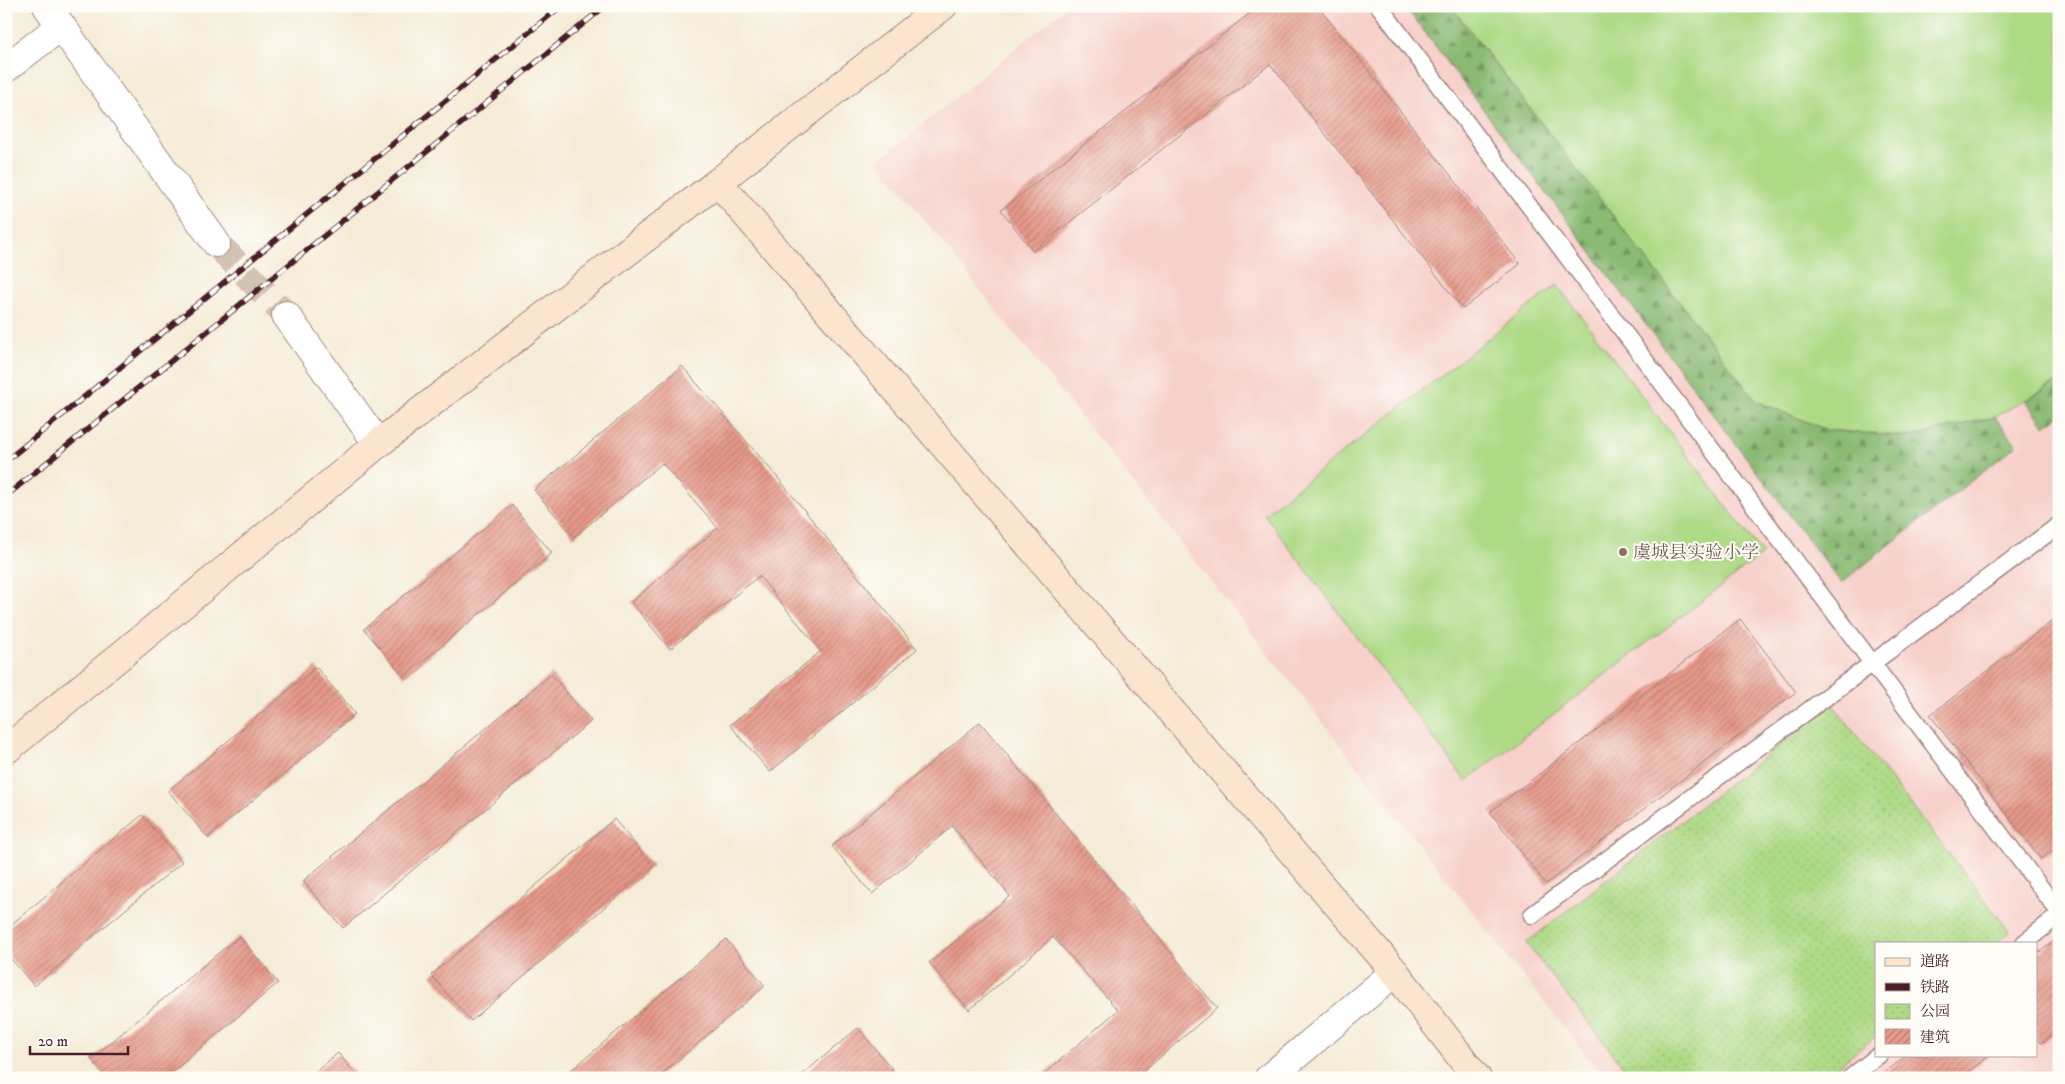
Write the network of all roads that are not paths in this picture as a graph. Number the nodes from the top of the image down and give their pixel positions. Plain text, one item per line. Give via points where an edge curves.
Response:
1 (943, 6) edge
2 (1379, 6) edge
3 (54, 16) edge
4 (6, 68) edge
5 (718, 182) junction
6 (216, 243) tunnel mouth
7 (286, 315) tunnel mouth
8 (378, 444) junction
9 (2059, 525) edge
10 (1872, 663) junction
11 (6, 750) edge
12 (2059, 914) edge
13 (1532, 915) dead end
14 (2025, 942) edge
15 (1395, 972) junction
16 (1878, 1056) edge
17 (1269, 1078) edge
18 (1477, 1078) edge
19 (1850, 1078) edge

1 - 5 street
2 - 10 lane
3 - 4 street
3 - 6 street
5 - 8 street
5 - 15 street
7 - 8 street
8 - 11 street
9 - 10 lane
10 - 12 lane
10 - 13 lane
12 - 14 lane
15 - 17 street
15 - 18 street
16 - 19 lane

